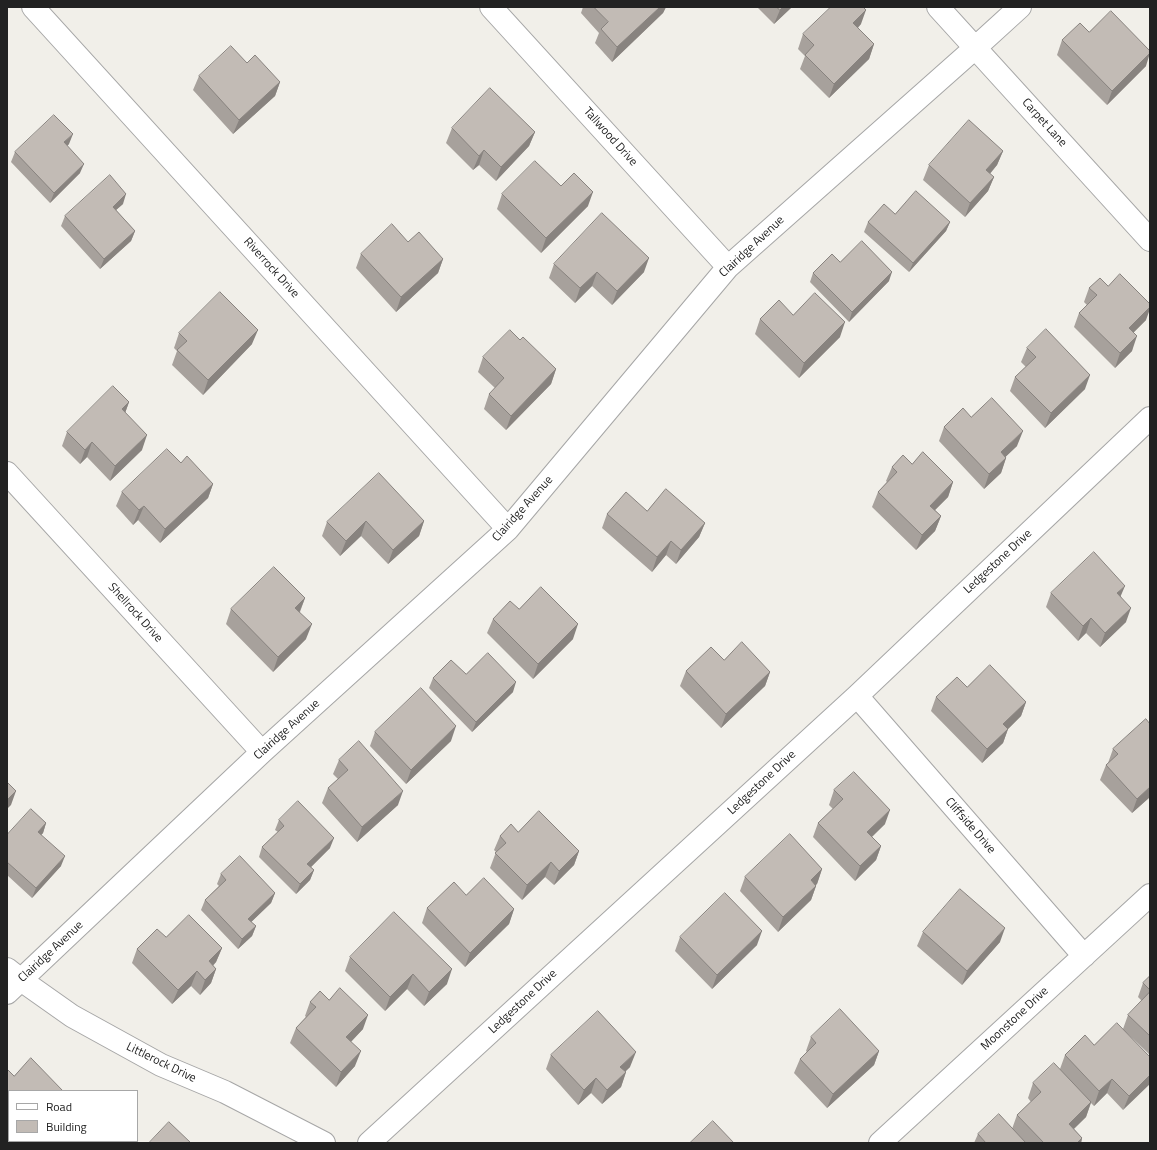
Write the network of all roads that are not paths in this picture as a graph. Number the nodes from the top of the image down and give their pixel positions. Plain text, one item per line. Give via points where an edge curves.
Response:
1 (33, 7) edge
2 (491, 7) edge
3 (938, 7) edge
4 (1020, 7) edge
5 (975, 48) junction
6 (1150, 240) edge
7 (728, 267) junction
8 (1150, 418) edge
9 (7, 473) edge
10 (508, 529) junction
11 (857, 696) junction
12 (262, 752) junction
13 (1150, 895) edge
14 (1084, 956) junction
15 (12, 981) edge
16 (324, 1143) edge
17 (369, 1143) edge
18 (880, 1143) edge

1 - 10 street, Riverrock Drive
2 - 7 street, Tallwood Drive
3 - 5 street, Carpet Lane
4 - 5 street, Clairidge Avenue
5 - 6 street, Carpet Lane
5 - 7 street, Clairidge Avenue
7 - 10 street, Clairidge Avenue
8 - 11 street, Ledgestone Drive
9 - 12 street, Shellrock Drive
10 - 12 street, Clairidge Avenue
11 - 14 street, Cliffside Drive
11 - 17 street, Ledgestone Drive
12 - 15 street, Clairidge Avenue
13 - 14 street, Moonstone Drive
14 - 18 street, Moonstone Drive
15 - 16 street, Littlerock Drive via 162,1065 224,1092

